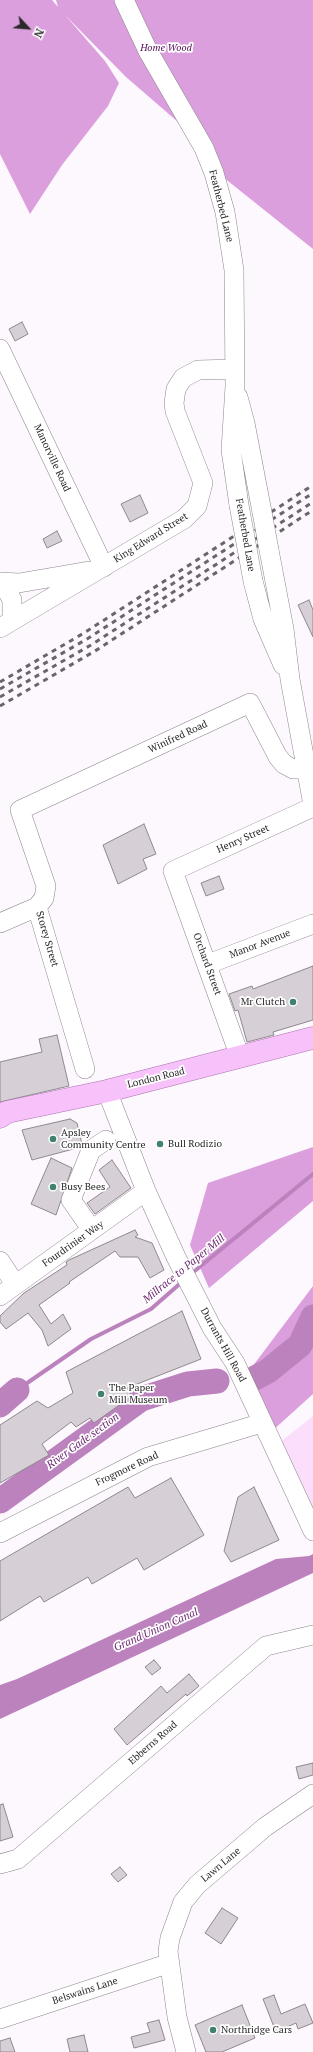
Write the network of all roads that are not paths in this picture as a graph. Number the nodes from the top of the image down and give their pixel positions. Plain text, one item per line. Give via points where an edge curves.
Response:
1 (124, 0) edge
2 (0, 349) edge
3 (235, 377) junction
4 (102, 568) junction
5 (2, 582) edge
6 (6, 625) edge
7 (290, 678) junction
8 (306, 769) junction
9 (313, 806) edge
10 (20, 810) joint
11 (173, 871) joint
12 (37, 907) junction
13 (0, 923) edge
14 (313, 924) edge
15 (208, 964) junction
16 (313, 1038) edge
17 (240, 1057) junction
18 (85, 1070) dead end
19 (107, 1091) junction
20 (0, 1117) edge
21 (106, 1140) dead end
22 (146, 1191) junction
23 (92, 1230) junction
24 (0, 1261) edge
25 (15, 1284) junction
26 (0, 1296) edge
27 (262, 1422) junction
28 (313, 1531) edge
29 (0, 1533) edge
30 (313, 1635) edge
31 (313, 1794) edge
32 (0, 1864) edge
33 (170, 1963) junction
34 (0, 2019) edge
35 (186, 2052) edge

1 - 3 street, Featherbed Lane via 148,51 198,137 214,173 225,212 234,270
2 - 4 street, Manorville Road
3 - 4 street, King Edward Street via 198,370 183,378 176,389 175,411 203,483 197,506 184,519
3 - 7 street, Featherbed Lane, bridge via 284,629
3 - 7 street, Featherbed Lane, bridge via 231,450 253,581 264,619
4 - 5 street via 37,581
4 - 6 street, King Edward Street
5 - 6 street via 12,600
7 - 8 street, Featherbed Lane
8 - 9 street, Featherbed Lane
8 - 10 street, Winifred Road via 293,769 278,757 250,703
9 - 11 street, Henry Street
10 - 12 street, Storey Street via 46,886 44,898
11 - 15 street, Orchard Street
12 - 13 street
12 - 18 street, Storey Street
14 - 15 street, Manor Avenue
15 - 17 street, Orchard Street
16 - 17 main road, London Road
17 - 19 main road, London Road
19 - 20 main road, London Road via 7,1112
19 - 22 street, Durrants Hill Road
21 - 23 street via 91,1150 71,1200
22 - 23 street, Fourdrinier Way
22 - 27 street, Durrants Hill Road via 176,1257 212,1328 235,1363
23 - 25 street, Fourdrinier Way
24 - 25 street
25 - 26 street, Fourdrinier Way
27 - 28 street, Durrants Hill Road
27 - 29 street, Frogmore Road via 148,1458
30 - 32 street, Ebberns Road via 266,1646 18,1859
31 - 33 street, Lawn Lane via 265,1827 197,1885 183,1902 170,1938
33 - 34 street, Belswains Lane
33 - 35 street, Lawn Lane via 177,2018

